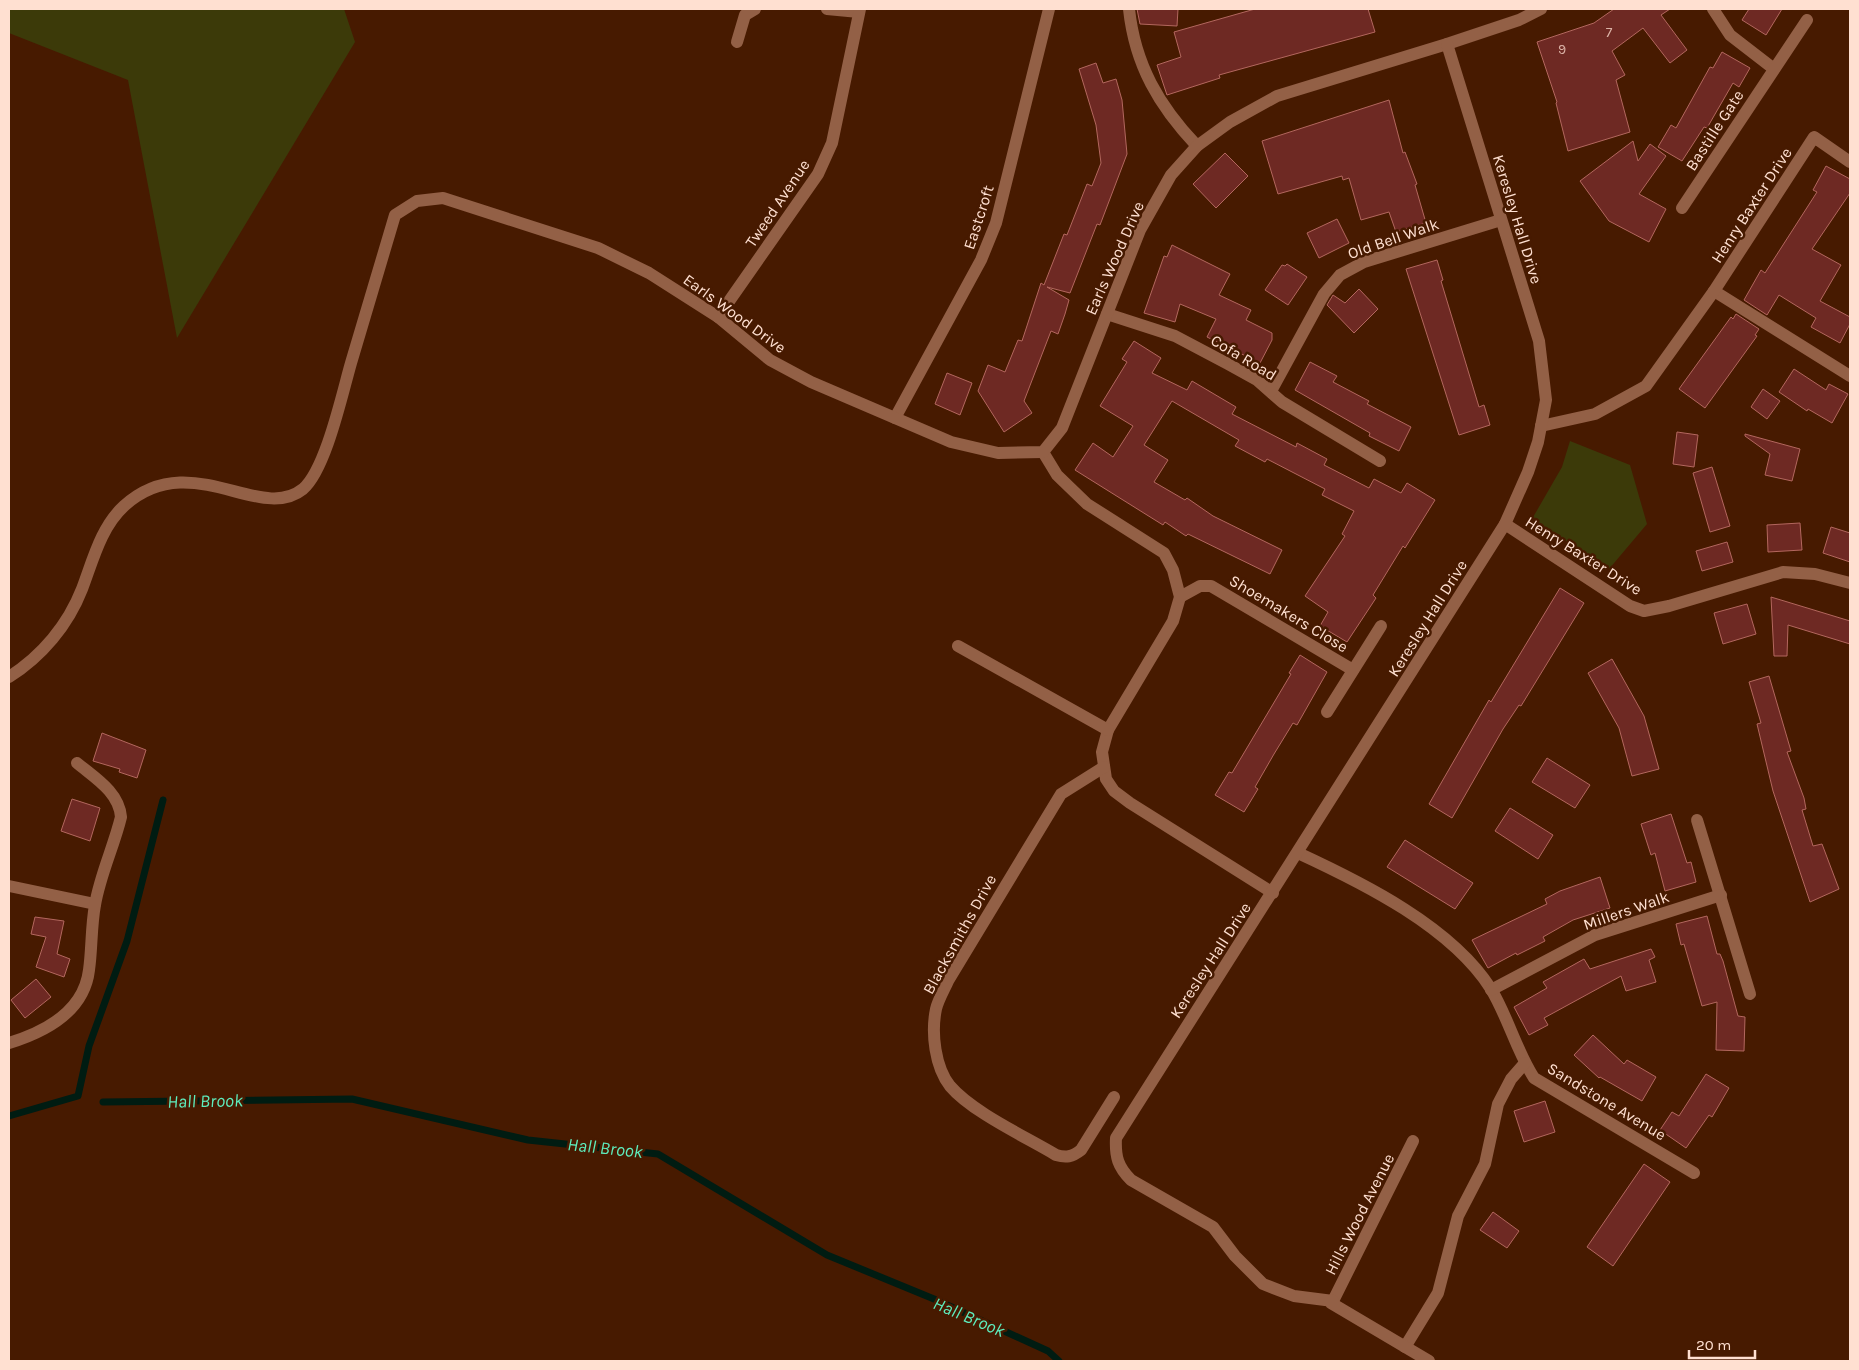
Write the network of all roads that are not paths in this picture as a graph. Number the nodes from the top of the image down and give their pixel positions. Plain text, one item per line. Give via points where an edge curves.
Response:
1 (755, 9) edge
2 (826, 9) edge
3 (1049, 9) edge
4 (1128, 9) edge
5 (1541, 9) edge
6 (1713, 9) edge
7 (859, 10) edge
8 (1807, 20) dead end
9 (737, 42) dead end
10 (1447, 44) junction
11 (1774, 69) junction
12 (1197, 146) junction
13 (1850, 162) edge
14 (1682, 208) dead end
15 (1501, 220) junction
16 (1714, 291) junction
17 (1107, 314) junction
18 (718, 317) junction
19 (1850, 376) edge
20 (1271, 391) junction
21 (895, 418) junction
22 (1541, 426) junction
23 (1043, 452) junction
24 (1380, 461) dead end
25 (1505, 524) junction
26 (1850, 583) edge
27 (1180, 597) junction
28 (1381, 626) dead end
29 (958, 646) dead end
30 (1353, 670) junction
31 (9, 676) edge
32 (1327, 712) dead end
33 (1108, 730) junction
34 (77, 764) dead end
35 (1104, 767) junction
36 (1697, 820) dead end
37 (1298, 852) junction
38 (9, 886) edge
39 (1273, 893) junction
40 (1720, 895) junction
41 (95, 904) junction
42 (1491, 990) junction
43 (1750, 994) dead end
44 (9, 1043) edge
45 (1524, 1063) junction
46 (1114, 1097) dead end
47 (1414, 1141) dead end
48 (1115, 1154) joint
49 (1694, 1173) dead end
50 (1333, 1301) junction
51 (1405, 1347) junction
52 (1429, 1361) edge

1 - 9 street via 745,15
2 - 7 street
3 - 21 street, Eastcroft via 996,223 981,260
4 - 12 street via 1146,78 1165,109
5 - 10 street, Earls Wood Drive via 1519,20
6 - 11 street via 1730,35
7 - 18 street, Tweed Avenue via 832,143 818,174
8 - 11 street, Bastille Gate
10 - 12 street, Earls Wood Drive via 1277,96 1230,122
10 - 15 street, Keresley Hall Drive
11 - 14 street, Bastille Gate
12 - 17 street, Earls Wood Drive via 1171,175 1140,230
13 - 16 street, Henry Baxter Drive via 1814,137
15 - 20 street, Old Bell Walk via 1364,262 1340,274 1324,294
15 - 22 street, Keresley Hall Drive via 1538,341 1546,400
16 - 19 street
16 - 22 street, Henry Baxter Drive via 1646,386 1595,414
17 - 20 street, Cofa Road via 1175,336 1257,380
17 - 23 street, Earls Wood Drive via 1062,428
18 - 21 street, Earls Wood Drive via 770,360 811,382
18 - 31 street, Earls Wood Drive via 649,273 598,248 443,198 417,201 395,215 326,449 304,488 276,499 184,481 167,483 144,492 111,519 72,611 46,649
20 - 24 street, Cofa Road via 1282,402
21 - 23 street, Earls Wood Drive via 951,442 998,453
22 - 25 street, Keresley Hall Drive via 1528,472
23 - 27 street via 1057,475 1087,504 1164,553 1173,570
25 - 26 street, Henry Baxter Drive via 1630,606 1644,611 1783,572 1815,574
25 - 37 street, Keresley Hall Drive
27 - 30 street, Shoemakers Close via 1200,586 1211,586
27 - 33 street via 1173,622
28 - 30 street
29 - 33 street
30 - 32 street
33 - 35 street via 1102,752
34 - 41 street via 114,795 120,807 121,817
35 - 39 street via 1106,779 1114,791
35 - 46 street, Blacksmiths Drive via 1061,794 948,981 936,1009 935,1038 938,1064 950,1086 973,1106 1064,1158 1081,1150
36 - 40 street
37 - 39 street, Keresley Hall Drive
37 - 42 street, Sandstone Avenue via 1362,883 1428,927 1471,962
38 - 41 street
39 - 48 street, Keresley Hall Drive via 1116,1138
40 - 42 street, Millers Walk via 1595,935
40 - 43 street
41 - 44 street via 89,972 79,1000 60,1019
42 - 45 street, Sandstone Avenue via 1515,1037
45 - 49 street, Sandstone Avenue via 1534,1078
45 - 51 street via 1498,1104 1485,1164 1458,1216 1438,1292
47 - 50 street, Hills Wood Avenue
48 - 50 street, Hills Wood Avenue via 1121,1170 1131,1180 1213,1227 1235,1256 1263,1284 1294,1296
50 - 51 street, Hills Wood Avenue via 1331,1303
51 - 52 street, Hills Wood Avenue

